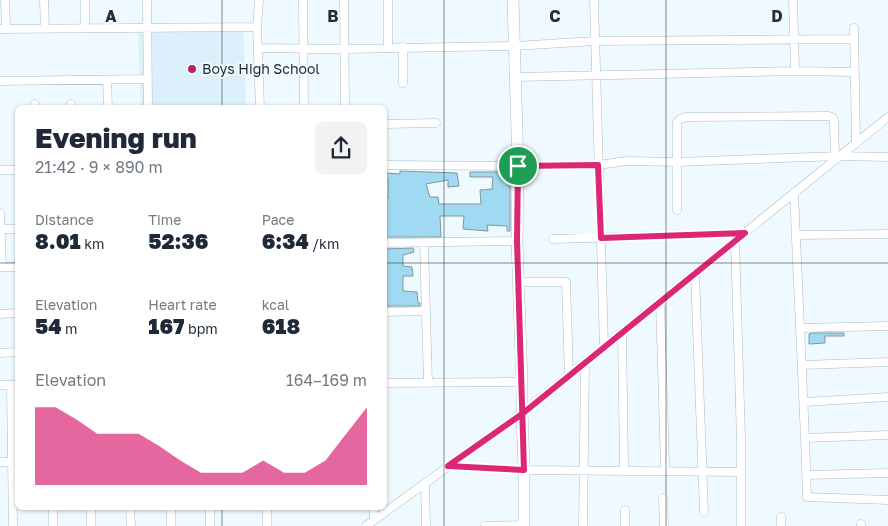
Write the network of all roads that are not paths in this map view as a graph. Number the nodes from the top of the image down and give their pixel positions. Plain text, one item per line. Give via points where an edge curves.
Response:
1 (5, 0) edge
2 (44, 0) edge
3 (85, 0) edge
4 (147, 0) edge
5 (259, 0) edge
6 (303, 0) edge
7 (344, 0) edge
8 (388, 0) edge
9 (513, 0) edge
10 (594, 0) edge
11 (793, 0) edge
12 (257, 27) junction
13 (86, 28) junction
14 (147, 28) junction
15 (854, 28) dead end
16 (3, 29) edge
17 (45, 29) junction
18 (854, 39) junction
19 (794, 40) junction
20 (595, 42) junction
21 (515, 46) junction
22 (258, 48) junction
23 (303, 48) junction
24 (344, 48) junction
25 (388, 48) junction
26 (404, 48) junction
27 (795, 71) junction
28 (854, 72) junction
29 (596, 76) junction
30 (516, 77) junction
31 (148, 79) junction
32 (107, 80) junction
33 (0, 81) edge
34 (403, 83) dead end
35 (108, 105) edge
36 (148, 105) edge
37 (260, 105) edge
38 (304, 105) edge
39 (345, 105) edge
40 (888, 117) edge
41 (436, 123) dead end
42 (387, 124) edge
43 (856, 144) junction
44 (837, 156) junction
45 (888, 157) edge
46 (677, 162) junction
47 (387, 165) edge
48 (598, 165) junction
49 (518, 166) junction
50 (0, 170) edge
51 (15, 170) edge
52 (794, 193) junction
53 (677, 210) dead end
54 (0, 213) edge
55 (0, 230) edge
56 (15, 230) edge
57 (745, 233) junction
58 (888, 234) edge
59 (796, 235) junction
60 (601, 238) junction
61 (553, 239) dead end
62 (517, 241) junction
63 (735, 241) junction
64 (387, 243) edge
65 (424, 243) junction
66 (1, 267) edge
67 (15, 267) edge
68 (695, 274) junction
69 (519, 282) junction
70 (660, 302) junction
71 (426, 311) junction
72 (387, 312) edge
73 (15, 313) edge
74 (0, 314) edge
75 (888, 326) edge
76 (800, 328) junction
77 (622, 332) junction
78 (604, 347) junction
79 (15, 352) edge
80 (0, 353) edge
81 (585, 362) junction
82 (888, 362) edge
83 (802, 366) junction
84 (569, 375) junction
85 (522, 382) junction
86 (387, 383) edge
87 (428, 383) junction
88 (0, 385) edge
89 (14, 385) edge
90 (888, 397) edge
91 (804, 402) junction
92 (522, 414) junction
93 (888, 435) edge
94 (805, 438) junction
95 (0, 462) edge
96 (15, 462) edge
97 (448, 466) junction
98 (624, 466) dead end
99 (665, 466) dead end
100 (524, 470) junction
101 (584, 471) junction
102 (702, 472) junction
103 (741, 472) junction
104 (888, 472) edge
105 (806, 475) junction
106 (425, 483) junction
107 (663, 498) dead end
108 (888, 500) edge
109 (53, 510) edge
110 (91, 510) edge
111 (130, 510) edge
112 (171, 510) edge
113 (210, 510) edge
114 (267, 510) edge
115 (373, 510) edge
116 (625, 510) dead end
117 (704, 512) dead end
118 (781, 517) dead end
119 (374, 520) junction
120 (13, 526) edge
121 (54, 526) edge
122 (91, 526) edge
123 (131, 526) edge
124 (171, 526) edge
125 (210, 526) edge
126 (268, 526) edge
127 (366, 526) edge
128 (426, 526) edge
129 (485, 526) edge
130 (524, 526) edge
131 (584, 526) edge
132 (625, 526) edge
133 (664, 526) edge
134 (741, 526) edge
135 (781, 526) edge

1 - 16 street
2 - 17 street
3 - 13 street
4 - 14 street
5 - 12 street
6 - 23 street
7 - 24 street
8 - 25 street
9 - 21 street
10 - 20 street
11 - 19 street
12 - 14 street
12 - 22 street
13 - 14 street
13 - 17 street
14 - 31 street
15 - 18 street
16 - 17 street
18 - 19 street
18 - 28 street
19 - 20 street
19 - 27 street
20 - 21 street
20 - 29 street
21 - 26 street
21 - 30 street
22 - 23 street
22 - 37 street
23 - 24 street
23 - 38 street
24 - 25 street
24 - 39 street
25 - 26 street
26 - 34 street
27 - 28 street
27 - 29 street
28 - 43 street
29 - 30 street
29 - 48 street
30 - 49 street
31 - 32 street
31 - 36 street
32 - 33 street
32 - 35 street
40 - 43 street
41 - 42 street
43 - 44 street
44 - 45 street
44 - 46 street
44 - 46 street via 834,122 829,116 686,117 678,122
44 - 52 street
46 - 48 street via 627,161
46 - 53 street
47 - 49 street
48 - 49 street
48 - 60 street
49 - 62 street
50 - 51 street
52 - 57 street
52 - 59 street
54 - 55 street
55 - 56 street
55 - 66 street
57 - 60 street
57 - 63 street
58 - 59 street
59 - 76 street
60 - 61 street
60 - 78 street
62 - 65 street
62 - 69 street
63 - 68 street
63 - 103 street
64 - 65 street
65 - 71 street
66 - 67 street
68 - 70 street
68 - 102 street
69 - 84 street via 566,282
69 - 85 street
70 - 77 street
70 - 99 street
71 - 72 street
71 - 87 street
73 - 74 street
75 - 76 street
76 - 83 street
77 - 78 street
77 - 98 street
78 - 81 street
79 - 80 street
81 - 84 street
81 - 101 street
82 - 83 street
83 - 91 street
84 - 92 street
85 - 87 street
85 - 92 street
86 - 87 street
88 - 89 street
89 - 96 street
90 - 91 street
91 - 94 street
92 - 97 street
92 - 100 street
93 - 94 street
94 - 105 street
95 - 96 street
96 - 120 street
97 - 100 street
97 - 106 street
100 - 101 street
100 - 130 street
101 - 102 street
101 - 131 street
102 - 103 street
102 - 117 street
103 - 134 street
104 - 105 street
105 - 108 street via 807,497
106 - 119 street
106 - 128 street
107 - 133 street
109 - 121 street
110 - 122 street
111 - 123 street
112 - 124 street
113 - 125 street
114 - 126 street
115 - 119 street
116 - 132 street
118 - 135 street
119 - 127 street
129 - 130 street

